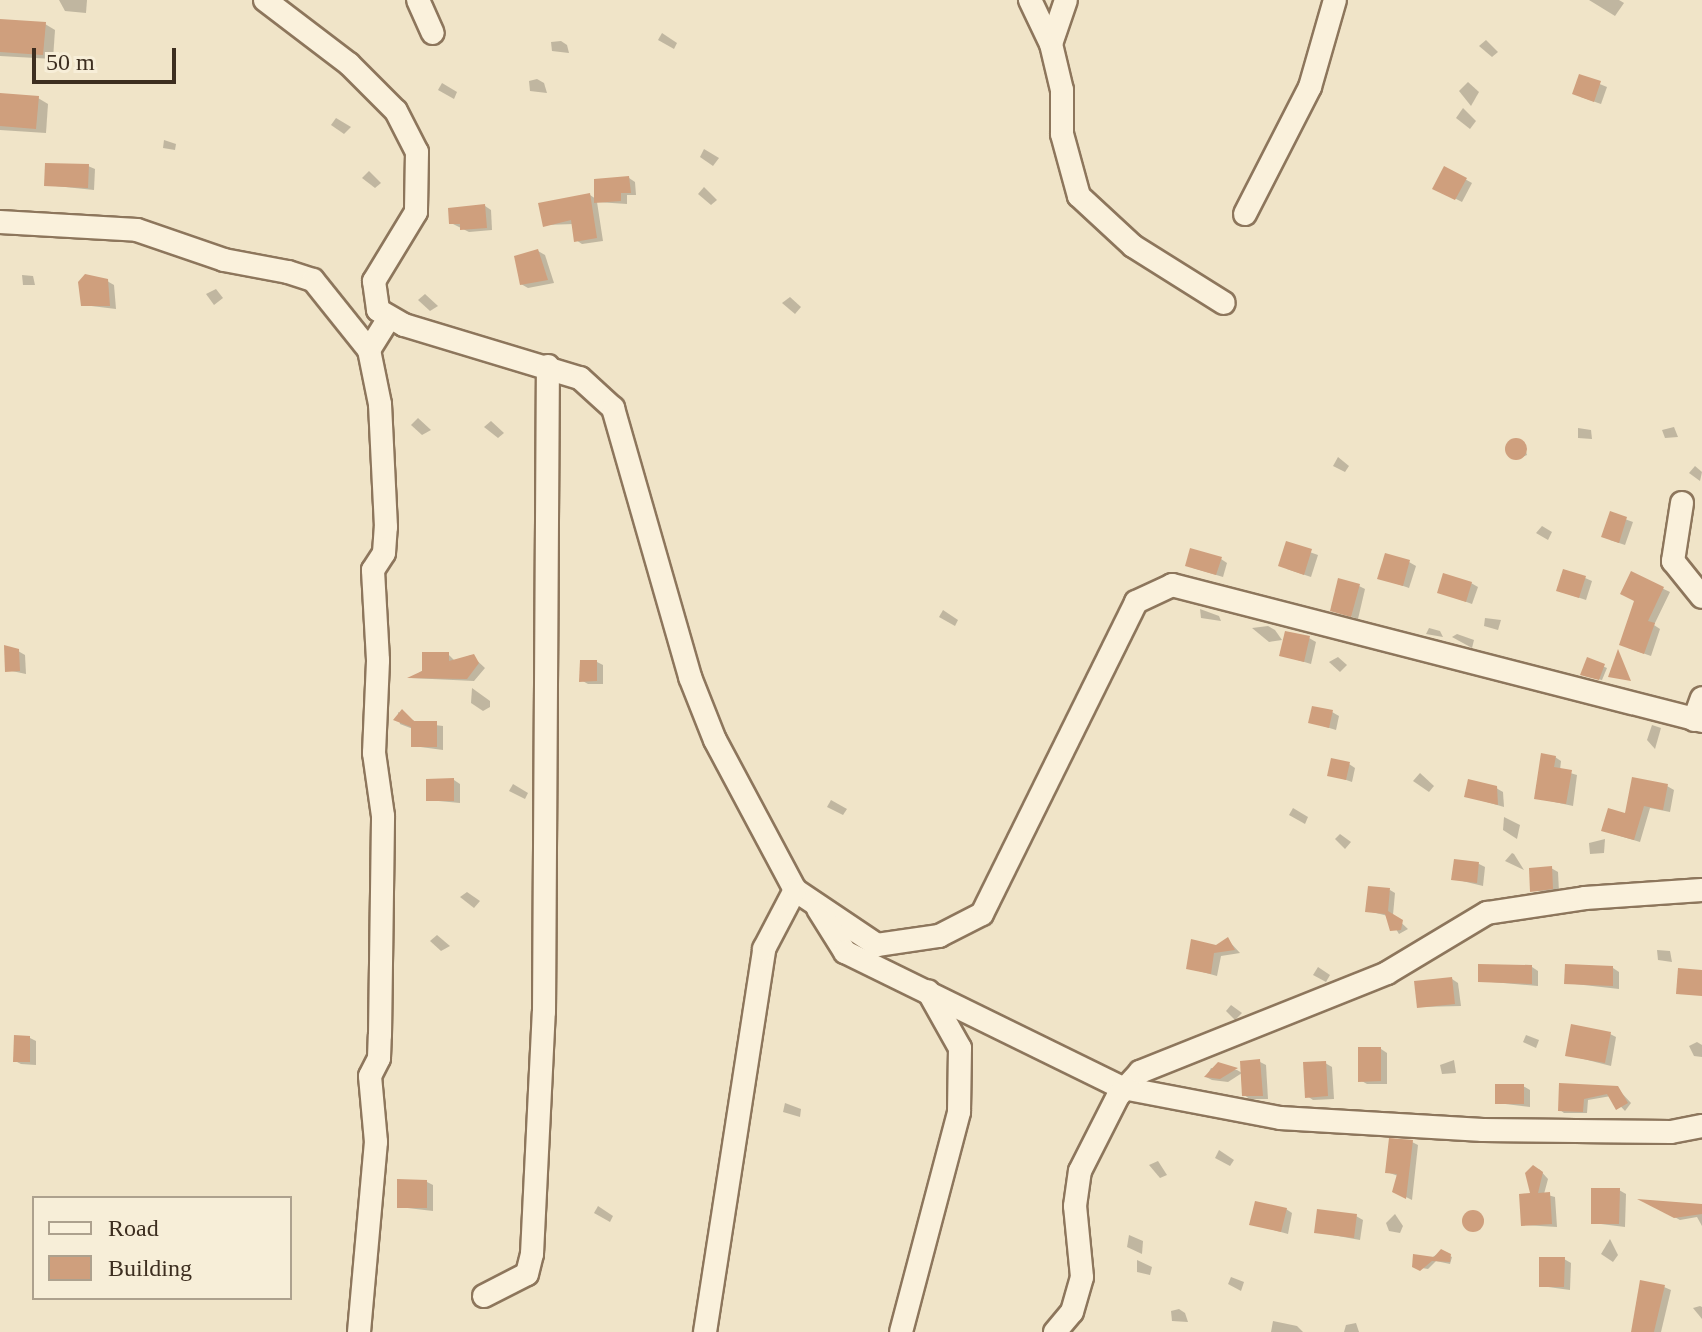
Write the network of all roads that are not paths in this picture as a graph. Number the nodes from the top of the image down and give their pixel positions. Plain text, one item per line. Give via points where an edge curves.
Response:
1 (265, 0) edge
2 (418, 0) edge
3 (1030, 0) edge
4 (1066, 0) edge
5 (1335, 0) edge
6 (433, 33) dead end
7 (1051, 44) junction
8 (1245, 214) dead end
9 (0, 222) edge
10 (1224, 303) dead end
11 (389, 318) junction
12 (369, 350) junction
13 (548, 366) junction
14 (1682, 503) dead end
15 (1702, 597) edge
16 (1702, 698) edge
17 (1698, 721) edge
18 (1702, 890) edge
19 (804, 896) junction
20 (928, 991) junction
21 (1123, 1088) junction
22 (1702, 1126) edge
23 (484, 1296) dead end
24 (359, 1332) edge
25 (705, 1332) edge
26 (901, 1332) edge
27 (1055, 1332) edge

1 - 11 street via 349,64 396,111 417,152 416,212 374,281 372,296
2 - 6 street
3 - 7 street
4 - 7 street
5 - 8 street via 1310,87
7 - 10 street via 1062,90 1062,134 1079,196 1133,246
9 - 12 street via 137,230 224,260 313,280
11 - 12 street
11 - 13 street
12 - 24 street via 380,404 386,527 384,553 373,570 378,643 374,753 383,816 380,1035 379,1058 370,1076 376,1142
13 - 19 street via 580,378 613,408 690,677 715,740
13 - 23 street via 544,1012 532,1254 527,1274
14 - 15 street via 1673,561
16 - 17 street
17 - 19 street via 1172,585 1136,602 982,914 939,936 877,945
18 - 21 street via 1585,898 1487,913 1387,973 1140,1072
19 - 20 street via 845,952
19 - 25 street via 764,949
20 - 21 street
20 - 26 street via 960,1048 959,1112
21 - 22 street via 1280,1118 1483,1130 1671,1132
21 - 27 street via 1080,1171 1075,1206 1082,1277 1072,1312

